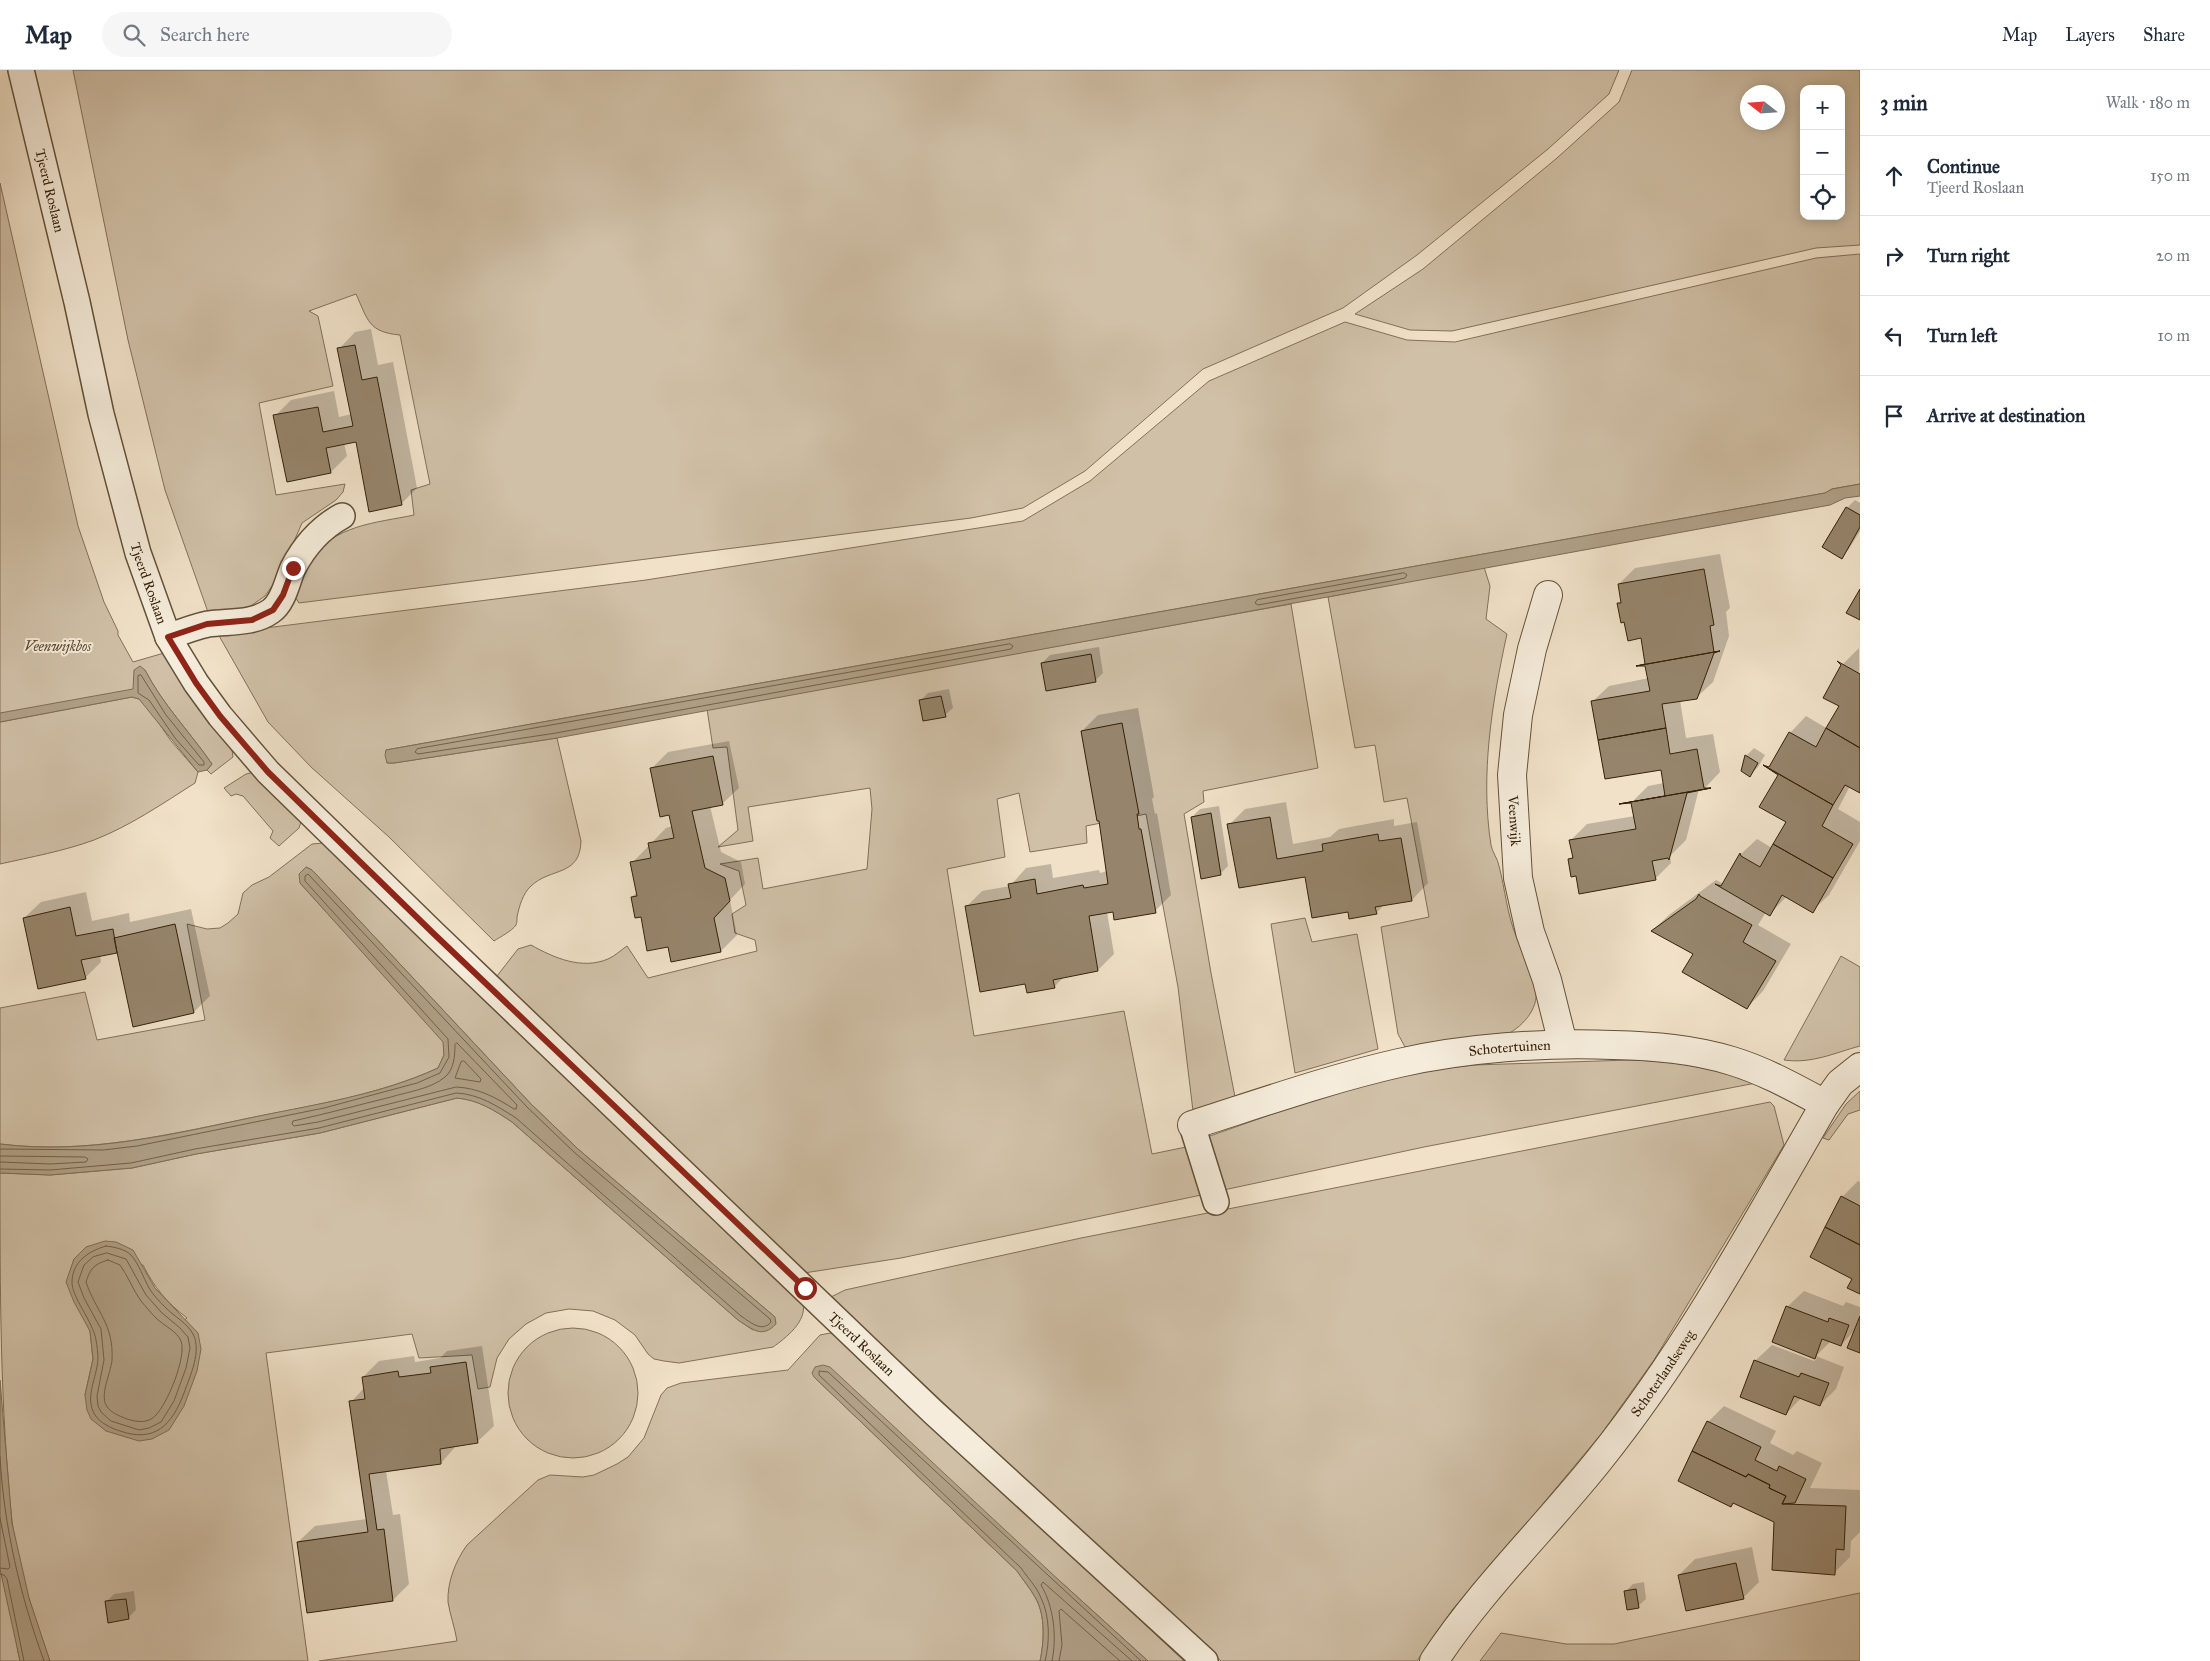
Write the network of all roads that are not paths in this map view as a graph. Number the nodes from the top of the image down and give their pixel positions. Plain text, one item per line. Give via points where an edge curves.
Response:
1 (21, 70) edge
2 (342, 516) dead end
3 (1548, 594) dead end
4 (168, 637) junction
5 (1564, 1044) junction
6 (1860, 1067) edge
7 (1825, 1104) junction
8 (1192, 1125) joint
9 (1216, 1202) dead end
10 (1205, 1661) edge
11 (1434, 1661) edge

1 - 4 lane, Tjeerd Roslaan via 127,516
2 - 4 lane via 318,532 308,544 273,610 252,620 207,624
3 - 5 street, Veenwijk via 1518,715 1513,784 1518,878 1530,932
4 - 10 lane, Tjeerd Roslaan via 220,716 268,772 932,1411
5 - 7 street, Schotertuinen via 1650,1046 1706,1054 1766,1074
5 - 8 street, Schotertuinen via 1515,1047 1400,1063 1300,1090
6 - 7 street, Schoterlandseweg via 1840,1083
7 - 11 street, Schoterlandseweg via 1719,1288 1652,1389 1600,1459 1478,1603
8 - 9 lane

